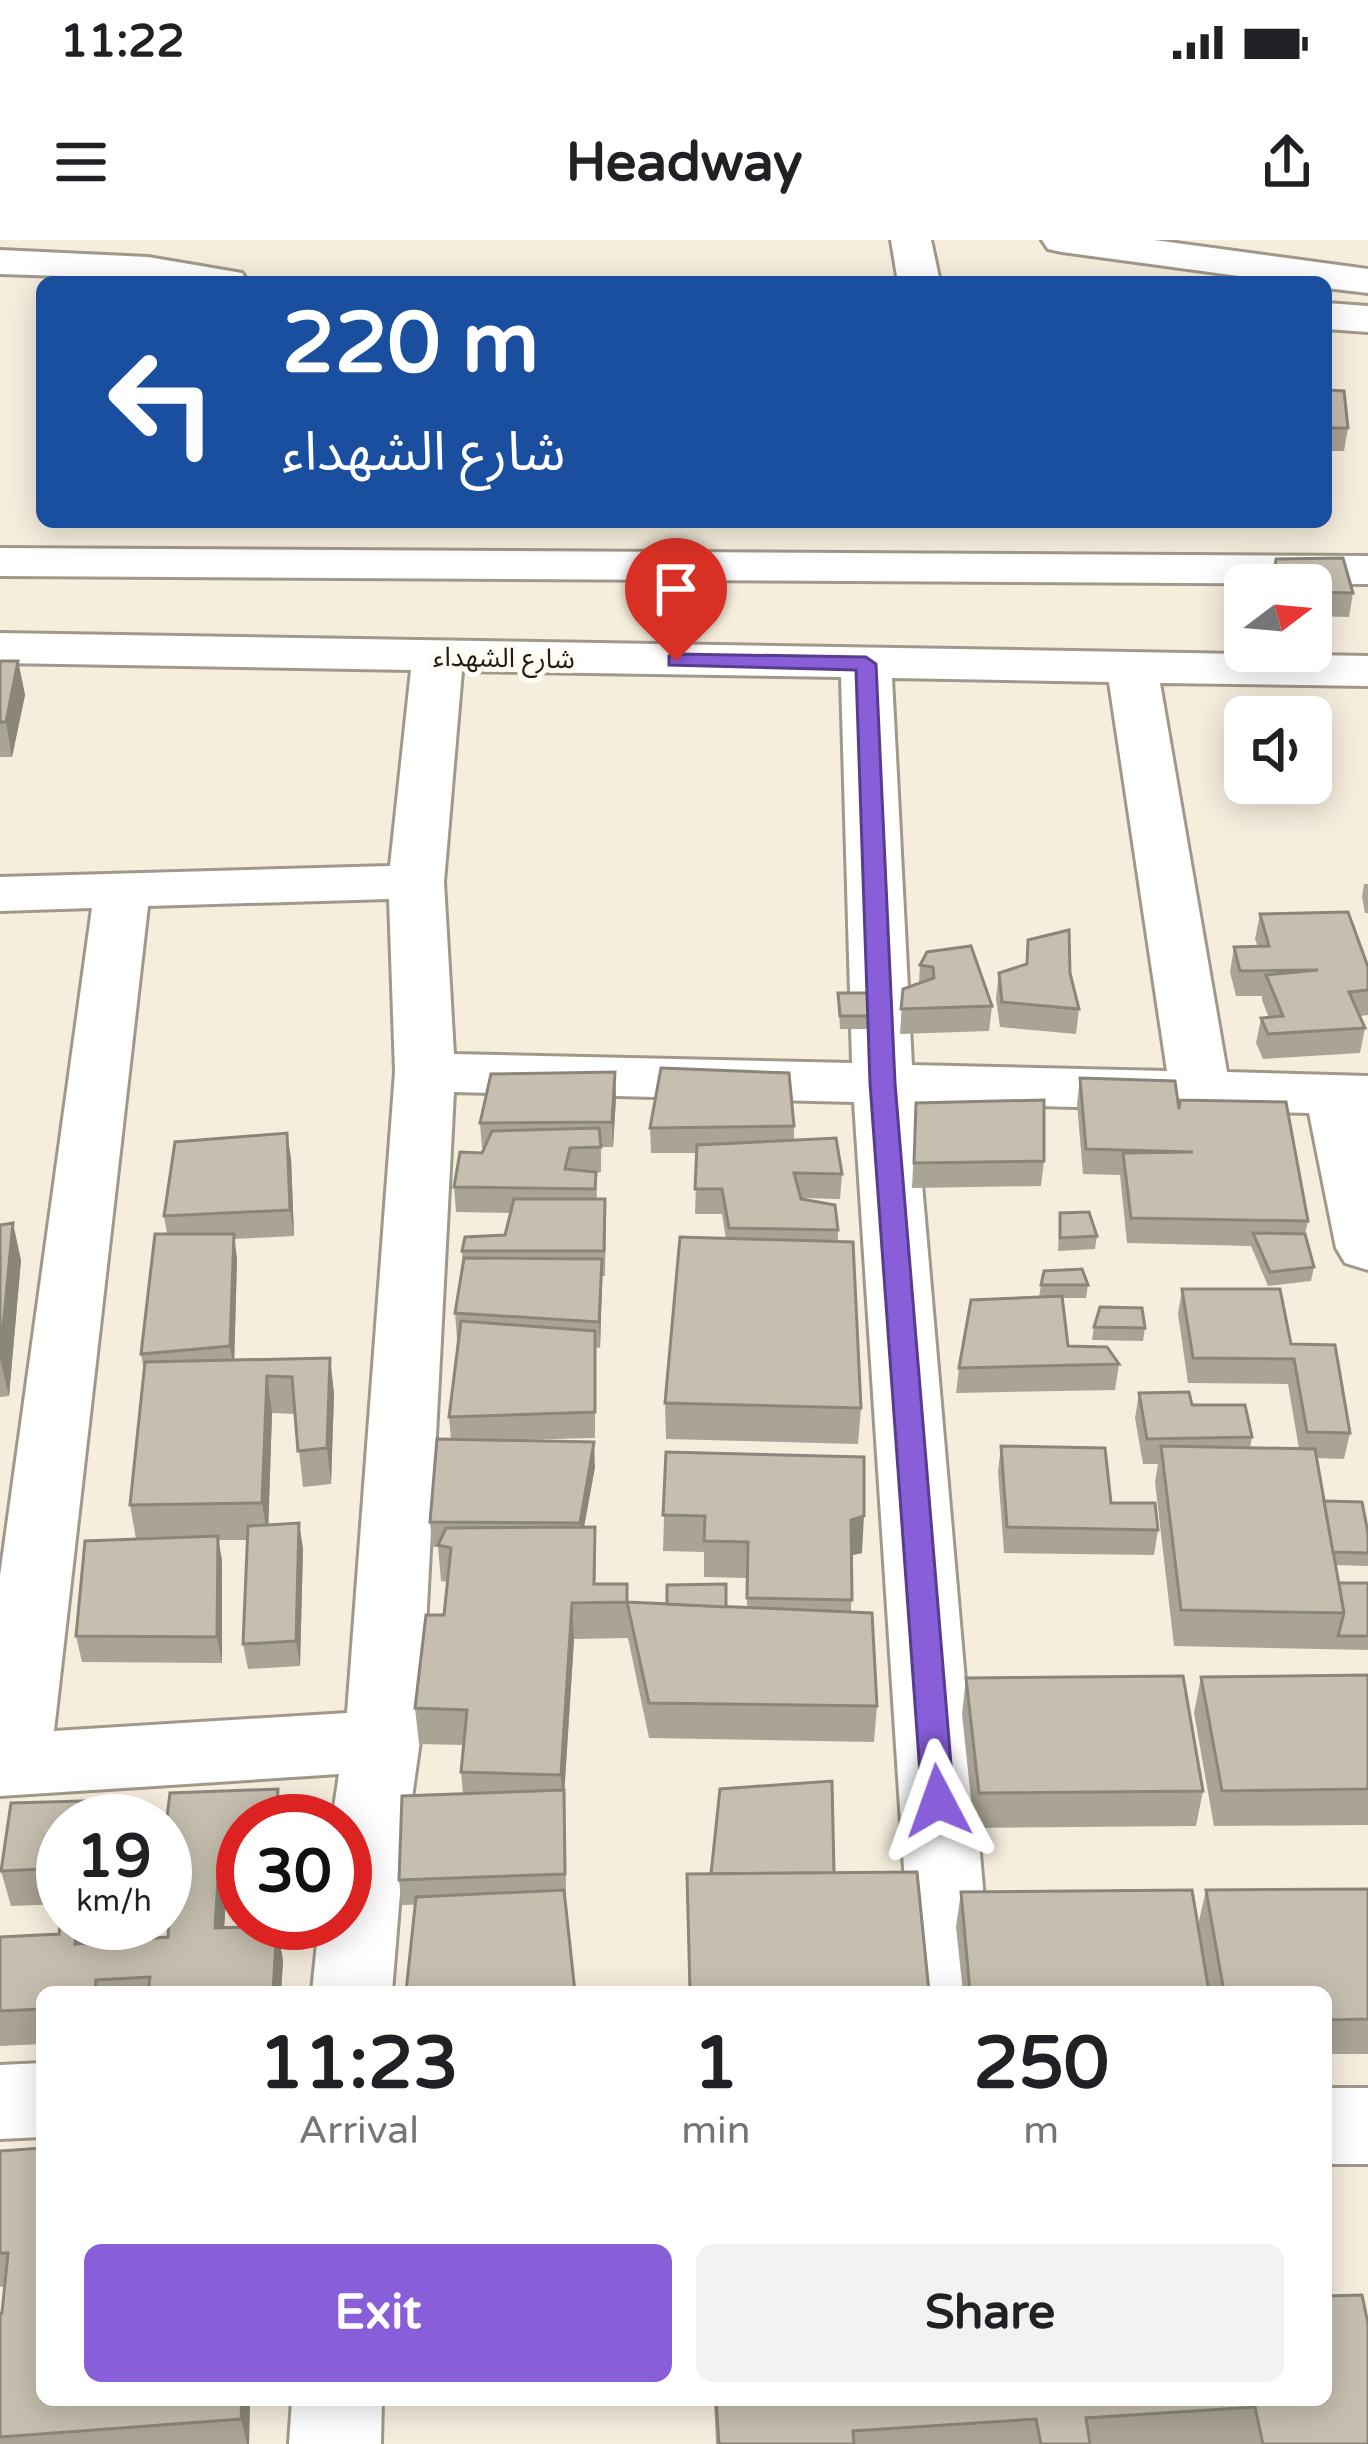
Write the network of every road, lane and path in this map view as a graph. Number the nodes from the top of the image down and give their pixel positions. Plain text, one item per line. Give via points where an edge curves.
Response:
1 (911, 240) edge
2 (1062, 240) edge
3 (1234, 240) edge
4 (1368, 258) edge
5 (0, 262) edge
6 (183, 276) edge
7 (918, 276) edge
8 (1331, 276) edge
9 (1332, 276) edge
10 (1368, 281) edge
11 (1332, 316) edge
12 (1368, 319) edge
13 (1258, 528) edge
14 (117, 543) edge
15 (508, 544) edge
16 (926, 546) edge
17 (0, 562) edge
18 (1265, 564) edge
19 (1224, 568) edge
20 (1332, 571) edge
21 (1368, 571) edge
22 (0, 648) edge
23 (438, 656) junction
24 (866, 664) junction
25 (936, 665) junction
26 (1132, 668) junction
27 (1368, 671) edge
28 (416, 883) junction
29 (122, 891) junction
30 (0, 894) edge
31 (425, 1072) junction
32 (883, 1083) junction
33 (1200, 1091) junction
34 (1352, 1094) edge
35 (1368, 1248) edge
36 (382, 1741) junction
37 (6, 1764) edge
38 (353, 1986) edge
39 (952, 1986) edge
40 (36, 2100) edge
41 (0, 2102) edge
42 (1332, 2126) edge
43 (1368, 2126) edge
44 (337, 2406) edge
45 (335, 2444) edge

1 - 7 main road
2 - 8 main road
3 - 4 main road
5 - 6 main road
9 - 10 main road
11 - 12 main road
13 - 18 main road
14 - 15 main road
14 - 17 main road
15 - 16 main road
16 - 19 main road
16 - 25 main road
20 - 21 main road
22 - 23 main road, شارع الشهداء
23 - 24 main road, شارع الشهداء
23 - 28 main road
24 - 25 main road, شارع الشهداء
24 - 32 main road
25 - 26 main road, شارع الشهداء
26 - 27 main road, شارع الشهداء
26 - 33 main road
28 - 29 main road
28 - 31 main road
29 - 30 main road
29 - 37 main road
31 - 32 main road
31 - 36 main road
32 - 33 main road
32 - 39 main road
33 - 34 main road
34 - 35 main road
36 - 37 main road
36 - 38 main road
40 - 41 main road
42 - 43 main road
44 - 45 main road

